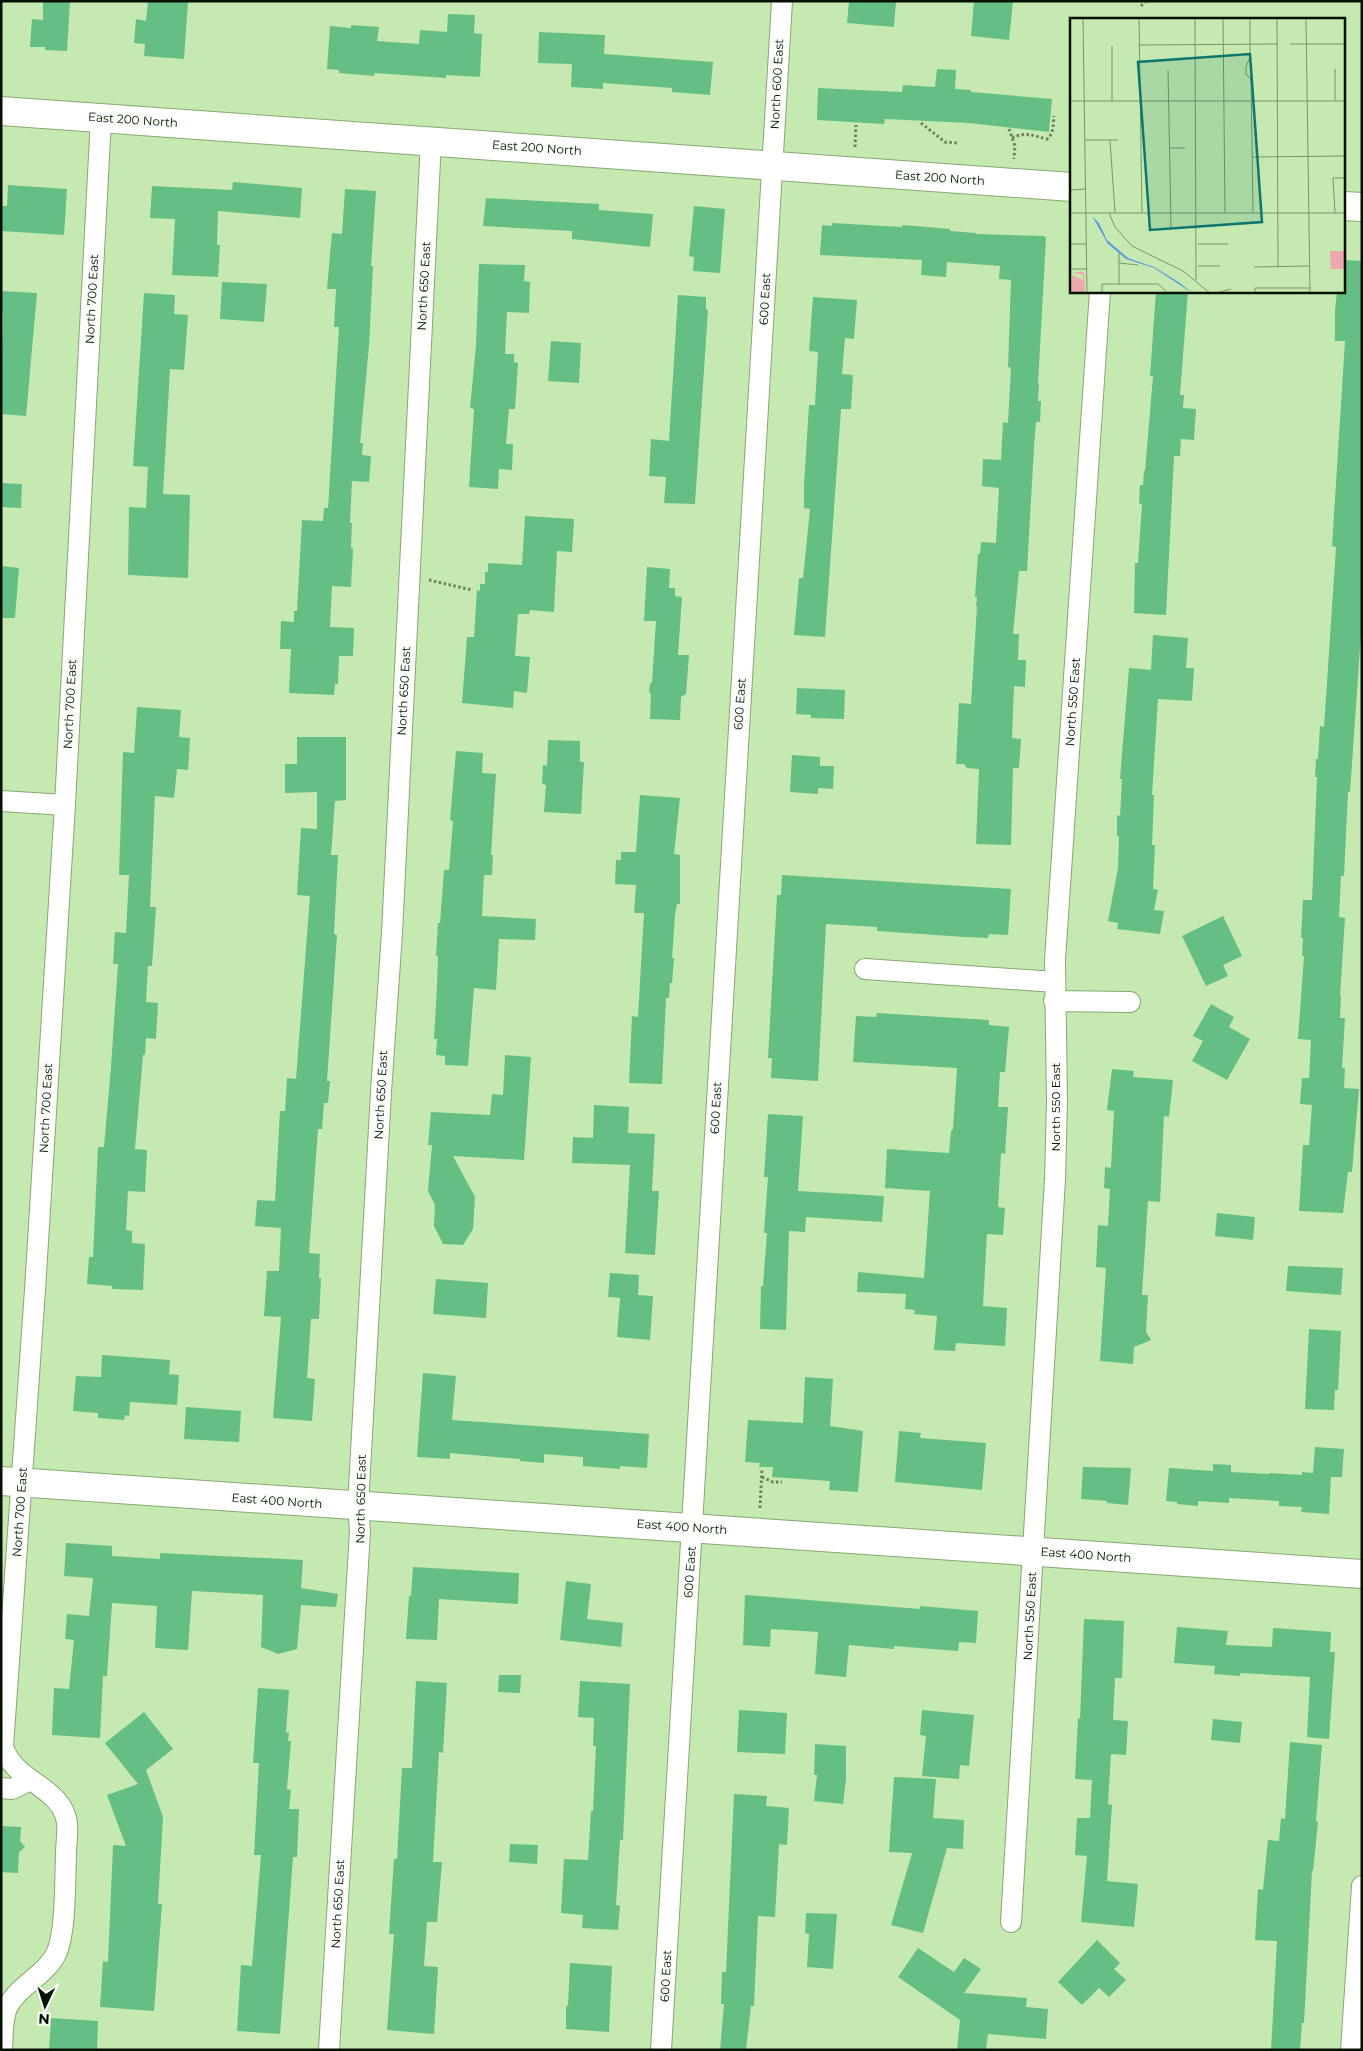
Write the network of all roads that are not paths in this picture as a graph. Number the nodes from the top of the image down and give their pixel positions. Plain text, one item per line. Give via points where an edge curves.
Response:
1 (782, 1) edge
2 (1, 111) edge
3 (101, 118) junction
4 (431, 140) junction
5 (772, 166) junction
6 (1070, 186) edge
7 (1346, 206) edge
8 (1362, 207) edge
9 (1100, 292) edge
10 (1, 801) edge
11 (65, 805) junction
12 (864, 969) dead end
13 (1055, 991) junction
14 (1130, 1002) dead end
15 (12, 1482) edge
16 (358, 1506) junction
17 (692, 1528) junction
18 (1034, 1551) junction
19 (1362, 1574) edge
20 (30, 1780) junction
21 (1, 1788) edge
22 (1362, 1886) edge
23 (1011, 1922) dead end
24 (8, 1990) edge
25 (2, 2050) edge
26 (329, 2050) edge
27 (661, 2050) edge
28 (1352, 2050) edge

1 - 5 street, North 600 East
2 - 3 main road, East 200 North
3 - 4 main road, East 200 North
3 - 11 street, North 700 East
4 - 5 main road, East 200 North
4 - 16 street, North 650 East via 392,933
5 - 6 main road, East 200 North
5 - 17 street, 600 East
7 - 8 main road
9 - 13 street, North 550 East
10 - 11 street
11 - 15 street, North 700 East
12 - 13 street
13 - 14 street
13 - 18 street, North 550 East via 1055,1179
15 - 16 main road, East 400 North
15 - 20 street, North 700 East via 3,1748 14,1768
16 - 17 main road, East 400 North
16 - 26 street, North 650 East via 360,1530
17 - 18 main road, East 400 North
17 - 27 street, 600 East
18 - 19 main road, East 400 North
18 - 23 street, North 550 East
20 - 21 street via 12,1789
20 - 24 street, North 700 East via 55,1798 67,1823 64,1901 57,1952 49,1964
22 - 28 street
24 - 25 street, North 700 East

